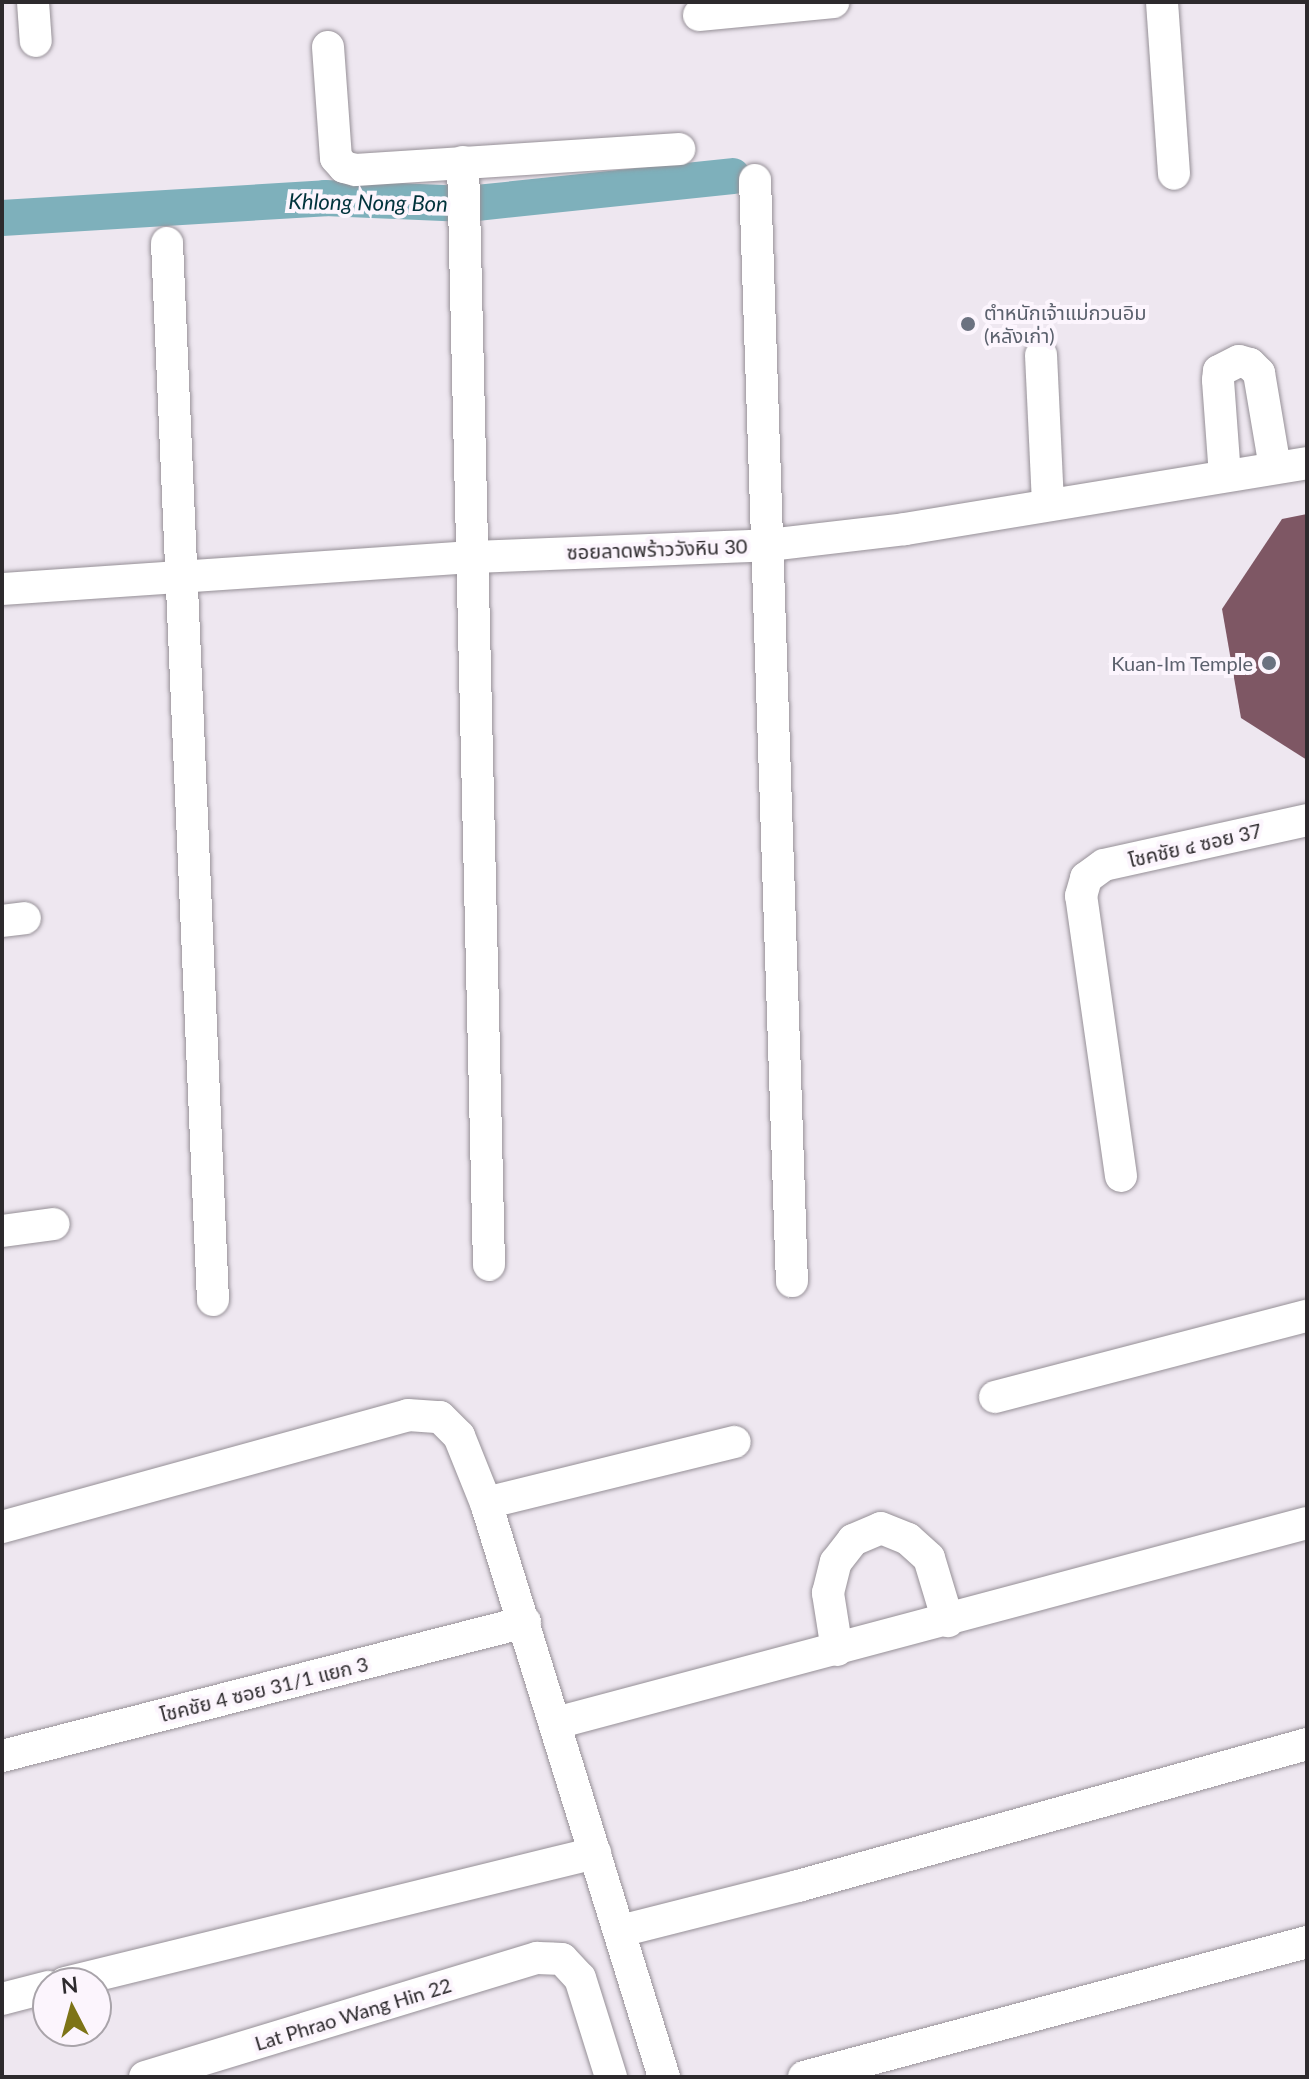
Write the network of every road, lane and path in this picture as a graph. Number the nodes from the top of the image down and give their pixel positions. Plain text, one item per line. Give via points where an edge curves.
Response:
1 (33, 2) edge
2 (833, 2) edge
3 (1162, 2) edge
4 (699, 15) dead end
5 (36, 41) dead end
6 (328, 47) dead end
7 (679, 149) dead end
8 (1174, 174) dead end
9 (755, 180) dead end
10 (464, 192) junction
11 (167, 243) dead end
12 (1041, 355) dead end
13 (1307, 463) edge
14 (1275, 468) junction
15 (1225, 476) junction
16 (1048, 505) junction
17 (769, 545) junction
18 (474, 557) junction
19 (180, 574) junction
20 (2, 589) edge
21 (1307, 820) edge
22 (1121, 1176) dead end
23 (54, 1224) dead end
24 (2, 1231) edge
25 (489, 1265) dead end
26 (792, 1281) dead end
27 (213, 1300) dead end
28 (1307, 1316) edge
29 (995, 1397) dead end
30 (735, 1442) dead end
31 (486, 1503) junction
32 (1307, 1523) edge
33 (2, 1527) edge
34 (948, 1621) junction
35 (525, 1622) junction
36 (837, 1650) junction
37 (556, 1723) junction
38 (1307, 1744) edge
39 (2, 1756) edge
40 (595, 1853) junction
41 (620, 1931) junction
42 (1307, 1942) edge
43 (112, 1971) edge
44 (32, 1991) edge
45 (2, 1999) edge
46 (145, 2077) edge
47 (611, 2077) edge
48 (664, 2077) edge
49 (804, 2077) edge

1 - 5 street
2 - 4 street
3 - 8 street
6 - 10 street via 336,158 344,167
7 - 10 street
9 - 17 street
10 - 18 street
11 - 19 street
12 - 16 street
13 - 14 street, ซอยลาดพร้าววังหิน 30
14 - 15 street, ซอยลาดพร้าววังหิน 30
14 - 15 street via 1259,373 1239,361 1219,371
15 - 16 street, ซอยลาดพร้าววังหิน 30
16 - 17 street, ซอยลาดพร้าววังหิน 30
17 - 18 street, ซอยลาดพร้าววังหิน 30
17 - 26 street
18 - 19 street, ซอยลาดพร้าววังหิน 30
18 - 25 street
19 - 20 street, ซอยลาดพร้าววังหิน 30
19 - 27 street
21 - 22 street, โชคชัย ๔ ซอย 37 via 1104,865 1086,878 1081,896
23 - 24 street
28 - 29 street
30 - 31 street
31 - 33 street via 459,1436 440,1417 408,1415
31 - 35 street
32 - 34 street
34 - 36 street
34 - 36 street via 929,1558 908,1539 881,1528 853,1540 836,1562 828,1593
35 - 37 street
35 - 39 street, โชคชัย 4 ซอย 31/1 แยก 3
36 - 37 street
37 - 40 street
38 - 41 street
40 - 41 street
40 - 43 street
41 - 48 street
42 - 49 street
44 - 45 street
46 - 47 street, Lat Phrao Wang Hin 22 via 537,1958 562,1959 580,1978

